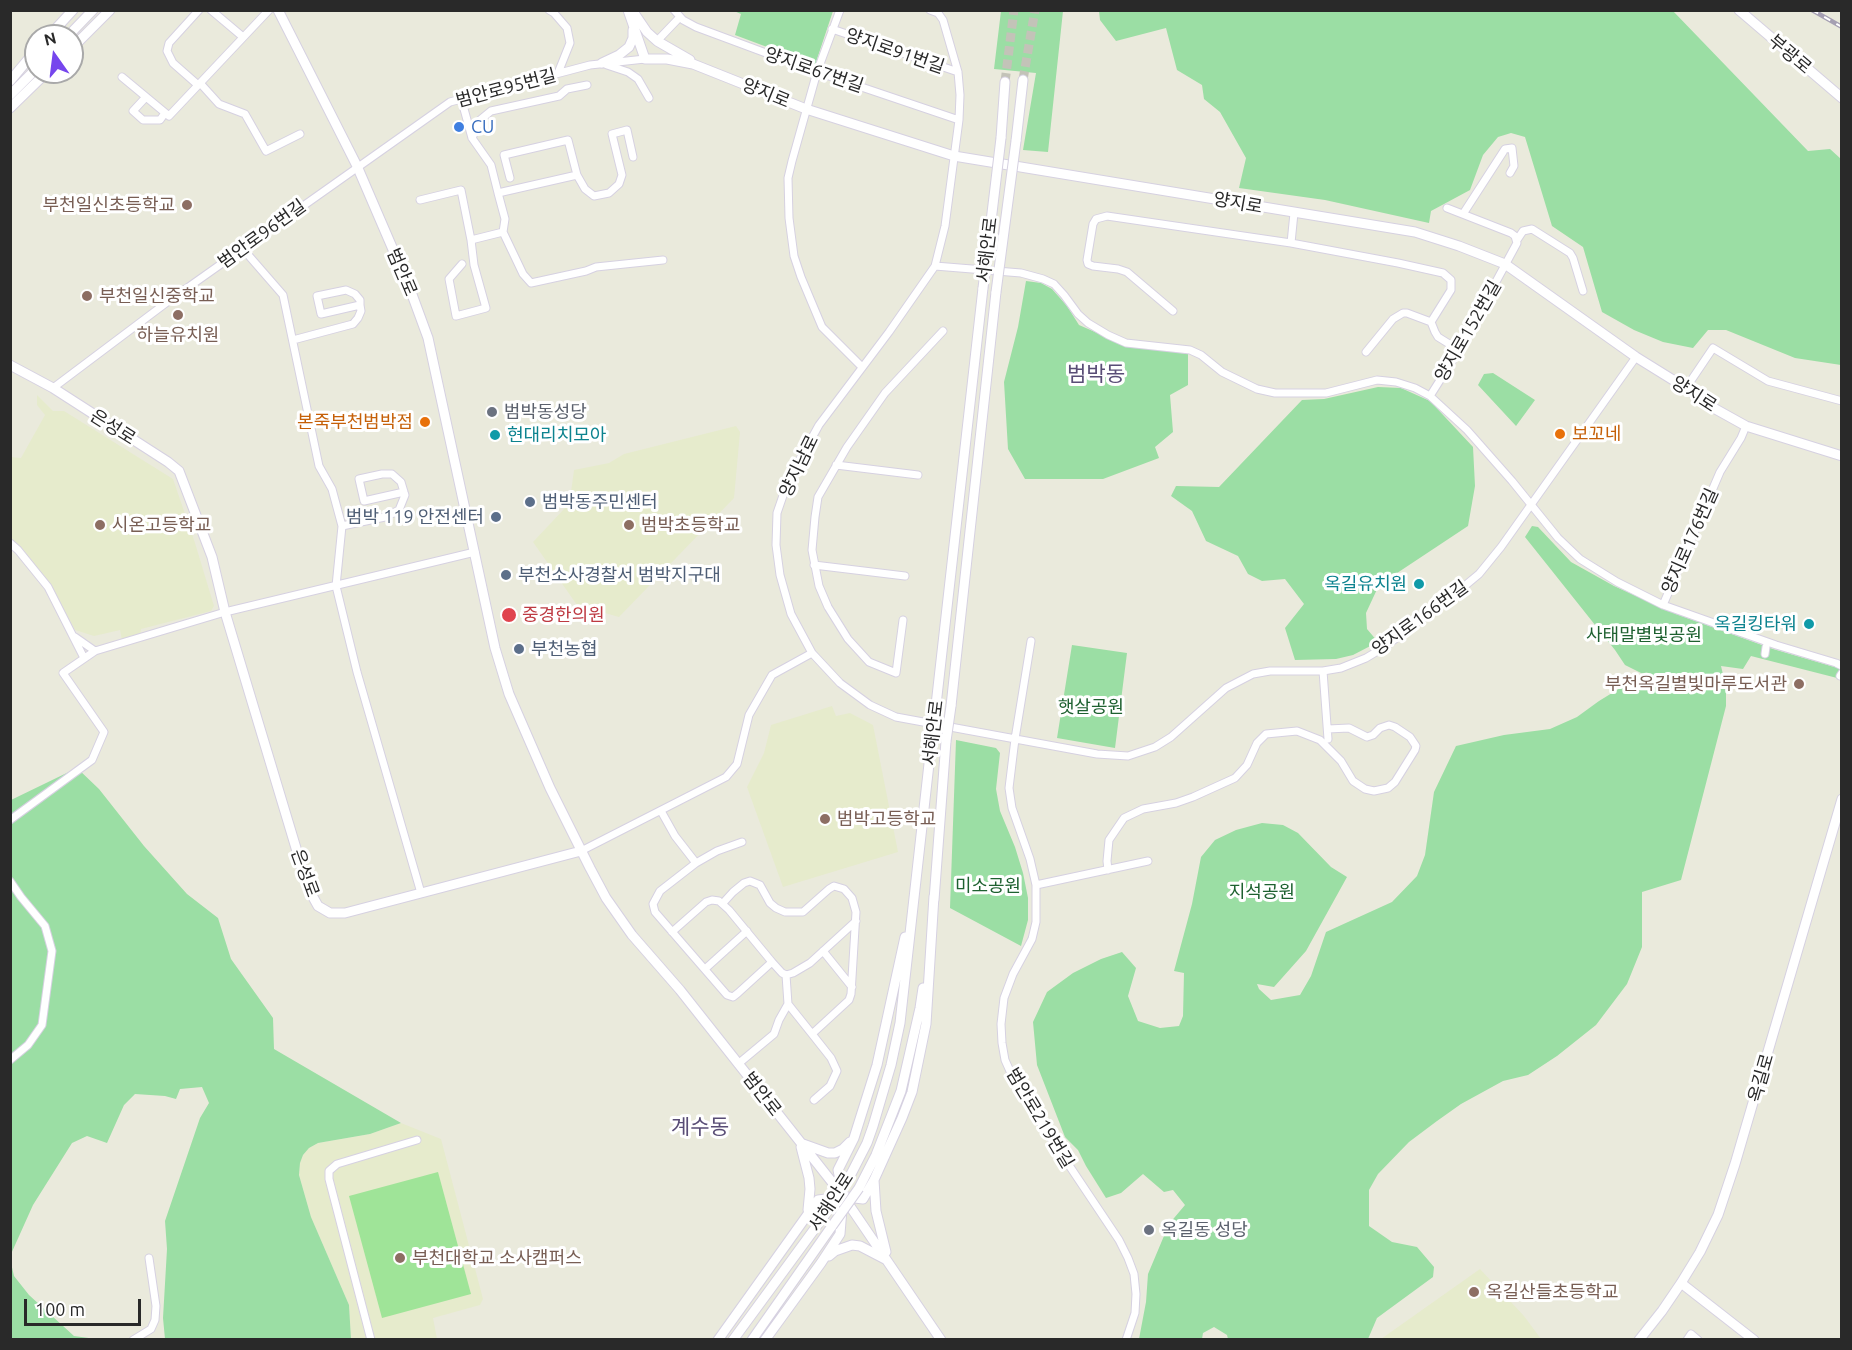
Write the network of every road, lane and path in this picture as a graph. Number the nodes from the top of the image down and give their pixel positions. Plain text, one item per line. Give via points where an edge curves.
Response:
1 (73, 10) edge
2 (93, 10) edge
3 (110, 10) edge
4 (199, 10) edge
5 (212, 10) edge
6 (269, 10) edge
7 (278, 10) edge
8 (549, 10) edge
9 (630, 10) edge
10 (840, 10) edge
11 (930, 10) edge
12 (1739, 10) edge
13 (677, 14) edge
14 (60, 24) edge
15 (80, 24) edge
16 (633, 25) junction
17 (832, 29) junction
18 (84, 36) edge
19 (243, 37) junction
20 (657, 41) junction
21 (645, 59) junction
22 (602, 63) junction
23 (24, 64) edge
24 (817, 72) junction
25 (958, 72) junction
26 (558, 74) junction
27 (717, 74) junction
28 (122, 77) dead end
29 (1023, 80) tunnel mouth
30 (10, 81) edge
31 (24, 81) edge
32 (1005, 82) tunnel mouth
33 (35, 84) edge
34 (199, 84) junction
35 (587, 84) dead end
36 (10, 95) edge
37 (146, 97) junction
38 (461, 98) junction
39 (649, 98) dead end
40 (1842, 98) edge
41 (10, 108) edge
42 (806, 109) junction
43 (165, 113) junction
44 (959, 120) junction
45 (300, 134) dead end
46 (472, 138) junction
47 (954, 156) junction
48 (633, 157) dead end
49 (357, 166) junction
50 (1510, 173) dead end
51 (577, 175) junction
52 (510, 178) dead end
53 (498, 193) junction
54 (420, 200) dead end
55 (1447, 208) dead end
56 (1294, 213) junction
57 (1463, 214) junction
58 (503, 232) junction
59 (471, 240) junction
60 (1517, 240) junction
61 (1291, 243) junction
62 (243, 249) junction
63 (663, 260) dead end
64 (462, 264) dead end
65 (1505, 264) junction
66 (935, 266) junction
67 (1583, 291) dead end
68 (360, 305) junction
69 (1173, 311) dead end
70 (1431, 322) junction
71 (943, 331) dead end
72 (293, 340) junction
73 (1459, 350) junction
74 (1366, 352) dead end
75 (1636, 357) junction
76 (10, 364) edge
77 (862, 367) junction
78 (52, 388) junction
79 (1686, 388) junction
80 (1430, 396) junction
81 (1842, 400) edge
82 (1746, 426) junction
83 (1842, 456) edge
84 (836, 465) junction
85 (918, 475) dead end
86 (404, 492) junction
87 (1531, 506) junction
88 (342, 526) junction
89 (10, 543) edge
90 (475, 552) junction
91 (814, 565) junction
92 (905, 576) dead end
93 (336, 586) junction
94 (1663, 604) junction
95 (225, 612) junction
96 (903, 620) dead end
97 (72, 635) junction
98 (1031, 641) dead end
99 (95, 651) junction
100 (812, 653) junction
101 (84, 658) junction
102 (1840, 664) edge
103 (1323, 670) junction
104 (1328, 729) junction
105 (1014, 739) junction
106 (1328, 739) dead end
107 (1842, 799) edge
108 (661, 811) junction
109 (10, 820) edge
110 (742, 842) dead end
111 (581, 851) junction
112 (1148, 861) dead end
113 (696, 863) junction
114 (1108, 870) junction
115 (10, 881) edge
116 (1036, 885) junction
117 (421, 893) junction
118 (914, 894) junction
119 (934, 896) junction
120 (723, 903) junction
121 (856, 921) junction
122 (672, 932) junction
123 (747, 932) junction
124 (823, 951) junction
125 (772, 962) junction
126 (705, 969) junction
127 (786, 975) junction
128 (852, 987) junction
129 (788, 1004) junction
130 (812, 1034) junction
131 (10, 1060) edge
132 (738, 1064) junction
133 (814, 1100) dead end
134 (854, 1138) junction
135 (417, 1140) dead end
136 (800, 1142) junction
137 (874, 1180) junction
138 (843, 1197) junction
139 (807, 1215) junction
140 (149, 1258) dead end
141 (821, 1263) junction
142 (890, 1263) junction
143 (1681, 1282) junction
144 (133, 1340) edge
145 (371, 1340) edge
146 (718, 1340) edge
147 (733, 1340) edge
148 (752, 1340) edge
149 (765, 1340) edge
150 (941, 1340) edge
151 (1126, 1340) edge
152 (1639, 1340) edge
153 (1687, 1340) edge
154 (1698, 1340) edge
155 (1754, 1340) edge

1 - 14 street
2 - 15 street
3 - 18 street
4 - 34 street via 166,51 172,63
5 - 19 street
6 - 19 street
7 - 49 street, 범안로
8 - 26 street via 567,28 570,43
9 - 16 street
9 - 20 street
10 - 17 street, 양지로91번길
11 - 25 street, 양지남로 via 943,20
12 - 40 street, 부광로
13 - 20 street
13 - 24 street, 양지로67번길 via 696,27
16 - 21 street
16 - 22 street via 629,47
17 - 24 street, 양지로91번길
17 - 25 street, 양지로91번길
19 - 34 street
20 - 27 street
21 - 22 street, 범안로95번길
21 - 27 street, 양지로 via 693,63
22 - 26 street, 범안로95번길
22 - 39 street via 638,79
23 - 30 street
24 - 42 street, 양지로91번길
24 - 44 street, 양지로67번길
25 - 44 street, 양지남로
26 - 38 street, 범안로95번길
27 - 42 street, 양지로
28 - 37 street
29 - 119 street, 서해안로, bridge via 946,741
31 - 36 street
32 - 118 street, 서해안로, bridge
33 - 41 street
34 - 43 street via 169,116
34 - 45 street via 219,104 245,114 266,151
35 - 46 street via 567,89 559,96 491,111 480,120
37 - 43 street
37 - 43 street via 133,111 143,120 160,120
38 - 46 street
38 - 49 street, 범안로95번길
42 - 47 street, 양지로
42 - 77 street, 양지로91번길 via 788,178 794,256 822,327
44 - 47 street, 양지남로
46 - 53 street via 491,165
47 - 56 street, 양지로
47 - 66 street, 양지남로 via 945,226
48 - 51 street via 627,130 612,134 622,176 619,184 609,193 594,195
49 - 62 street, 범안로96번길
49 - 90 street, 범안로 via 428,338
50 - 57 street via 1514,166 1512,148 1505,149
51 - 52 street via 568,140 504,155
51 - 53 street
53 - 58 street via 505,219
54 - 59 street via 461,190
55 - 57 street
56 - 61 street
56 - 65 street, 양지로 via 1415,232
57 - 60 street via 1511,233
58 - 59 street
58 - 63 street via 531,283 596,267
59 - 64 street via 486,308 456,316 448,279
60 - 65 street, 양지로152번길
60 - 67 street via 1523,231 1532,229 1569,253
61 - 69 street via 1107,216 1096,219 1088,264 1127,272
61 - 70 street via 1443,273 1451,280 1451,290
62 - 72 street via 283,295
62 - 78 street, 범안로96번길
65 - 73 street, 양지로152번길
65 - 75 street, 양지로
66 - 77 street, 양지남로
66 - 80 street via 1021,273 1043,279 1054,284 1088,323 1108,334 1126,343 1201,354 1222,372 1257,389 1326,393 1377,380 1396,382
68 - 68 street via 355,294 346,290 316,296 321,314
68 - 72 street via 353,324
70 - 73 street via 1438,337
70 - 74 street via 1407,313 1398,315
71 - 84 street via 885,393
72 - 88 street via 319,466 332,489
73 - 80 street, 양지로152번길
75 - 79 street, 양지로
75 - 87 street, 양지로166번길
76 - 78 street, 은성로
77 - 100 street, 양지남로 via 802,454 777,513 780,575 791,614
78 - 95 street, 은성로 via 179,471 207,543
79 - 81 street via 1713,348 1768,381
79 - 82 street, 양지로
80 - 87 street, 양지로176번길 via 1467,430
82 - 83 street, 양지로
82 - 94 street, 양지로176번길 via 1720,472
84 - 85 street
84 - 91 street via 818,496
86 - 86 street via 401,482 392,474 359,479 364,501
86 - 88 street via 399,510 386,517
87 - 94 street, 양지로176번길 via 1580,559
87 - 103 street, 양지로166번길 via 1489,562 1461,589 1366,658
88 - 93 street
89 - 97 street via 48,587
90 - 93 street
90 - 111 street, 범안로 via 509,694
91 - 92 street
91 - 96 street via 828,607 848,639 869,662 896,673
93 - 95 street
93 - 117 street
94 - 102 street
95 - 99 street
95 - 117 street, 은성로 via 314,902 324,911 337,914
97 - 99 street
97 - 101 street
98 - 105 street, 범안로219번길
99 - 101 street
100 - 105 street, 양지남로 via 840,683 870,705 896,717
100 - 108 street via 772,675 749,715 737,764 726,777
101 - 109 street via 63,673 104,732 92,760
103 - 104 street
103 - 105 street, 양지로166번길 via 1270,670 1253,674 1212,700 1171,738 1128,756
104 - 106 street
104 - 114 street via 1349,728 1367,737 1389,725 1410,737 1416,746 1395,782 1374,791 1353,781 1341,761 1320,740 1297,731 1266,734 1235,778 1193,797 1143,809 1124,818 1110,840
105 - 116 street, 범안로219번길 via 1010,800
107 - 143 street, 옥길로 via 1727,1190 1709,1233
108 - 111 street
108 - 113 street
110 - 113 street
111 - 117 street, 은성로
111 - 132 street, 범안로 via 606,898 632,935
112 - 114 street
113 - 122 street via 654,899 655,912
114 - 116 street
115 - 131 street via 45,926 52,951 42,1025 28,1045
116 - 151 street, 범안로219번길 via 1034,931 1002,1007 1004,1051 1018,1089 1128,1258 1136,1284 1136,1303
118 - 134 street via 877,1065
118 - 147 street, 서해안로, bridge via 903,1002 891,1065 870,1134 849,1178 824,1216
119 - 137 street via 926,1024 919,1064 902,1118
119 - 148 street, 서해안로, bridge via 920,1008 906,1071 880,1147 859,1188
120 - 121 street via 750,881 760,885 776,908 803,912 829,889 840,886 852,898
120 - 122 street via 706,902
120 - 123 street
121 - 124 street
121 - 128 street
122 - 126 street
123 - 125 street
123 - 126 street
124 - 127 street
124 - 128 street
125 - 126 street via 733,997
125 - 127 street
127 - 129 street
128 - 130 street via 849,1000
129 - 130 street
129 - 132 street via 774,1034
130 - 133 street via 837,1071 830,1086
132 - 136 street, 범안로
134 - 136 street via 835,1153 809,1148
134 - 138 street via 838,1170
135 - 145 street via 337,1164 329,1171
136 - 138 street, 범안로
136 - 139 street via 809,1178
137 - 138 street via 863,1198
137 - 142 street via 876,1211
138 - 139 street via 818,1200
138 - 141 street via 840,1233
138 - 142 street, 범안로
139 - 146 street
140 - 144 street via 155,1320 151,1329
141 - 142 street via 835,1251 852,1245
141 - 149 street
142 - 150 street, 범안로
143 - 152 street, 옥길로
143 - 155 street
153 - 154 street via 1691,1334

